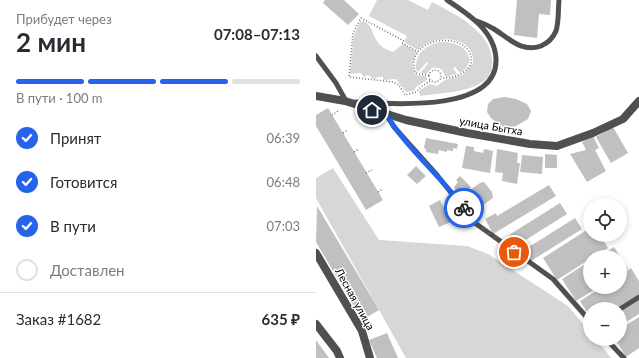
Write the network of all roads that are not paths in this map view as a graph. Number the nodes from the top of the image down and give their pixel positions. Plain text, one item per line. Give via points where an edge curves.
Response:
1 (447, 0) edge
2 (560, 0) edge
3 (471, 18) junction
4 (316, 56) edge
5 (316, 96) edge
6 (345, 101) junction
7 (639, 101) edge
8 (386, 114) junction
9 (316, 252) edge
10 (639, 297) edge
11 (627, 305) edge
12 (583, 313) edge
13 (316, 324) edge
14 (613, 346) edge
15 (340, 358) edge
16 (370, 358) edge
17 (624, 358) edge

1 - 3 lane
2 - 3 lane via 556,29 552,38 546,44 536,47 518,45 495,29
3 - 6 lane via 488,35 496,54 494,72 484,87 448,100 396,104
4 - 6 lane via 336,83
5 - 6 street, улица Бытха
6 - 8 street, улица Бытха
7 - 8 street, улица Бытха via 623,119 558,146 467,133
8 - 12 lane via 394,127 475,223 553,279
9 - 16 street, Лесная улица via 362,331
10 - 11 lane
13 - 15 street
14 - 17 lane

